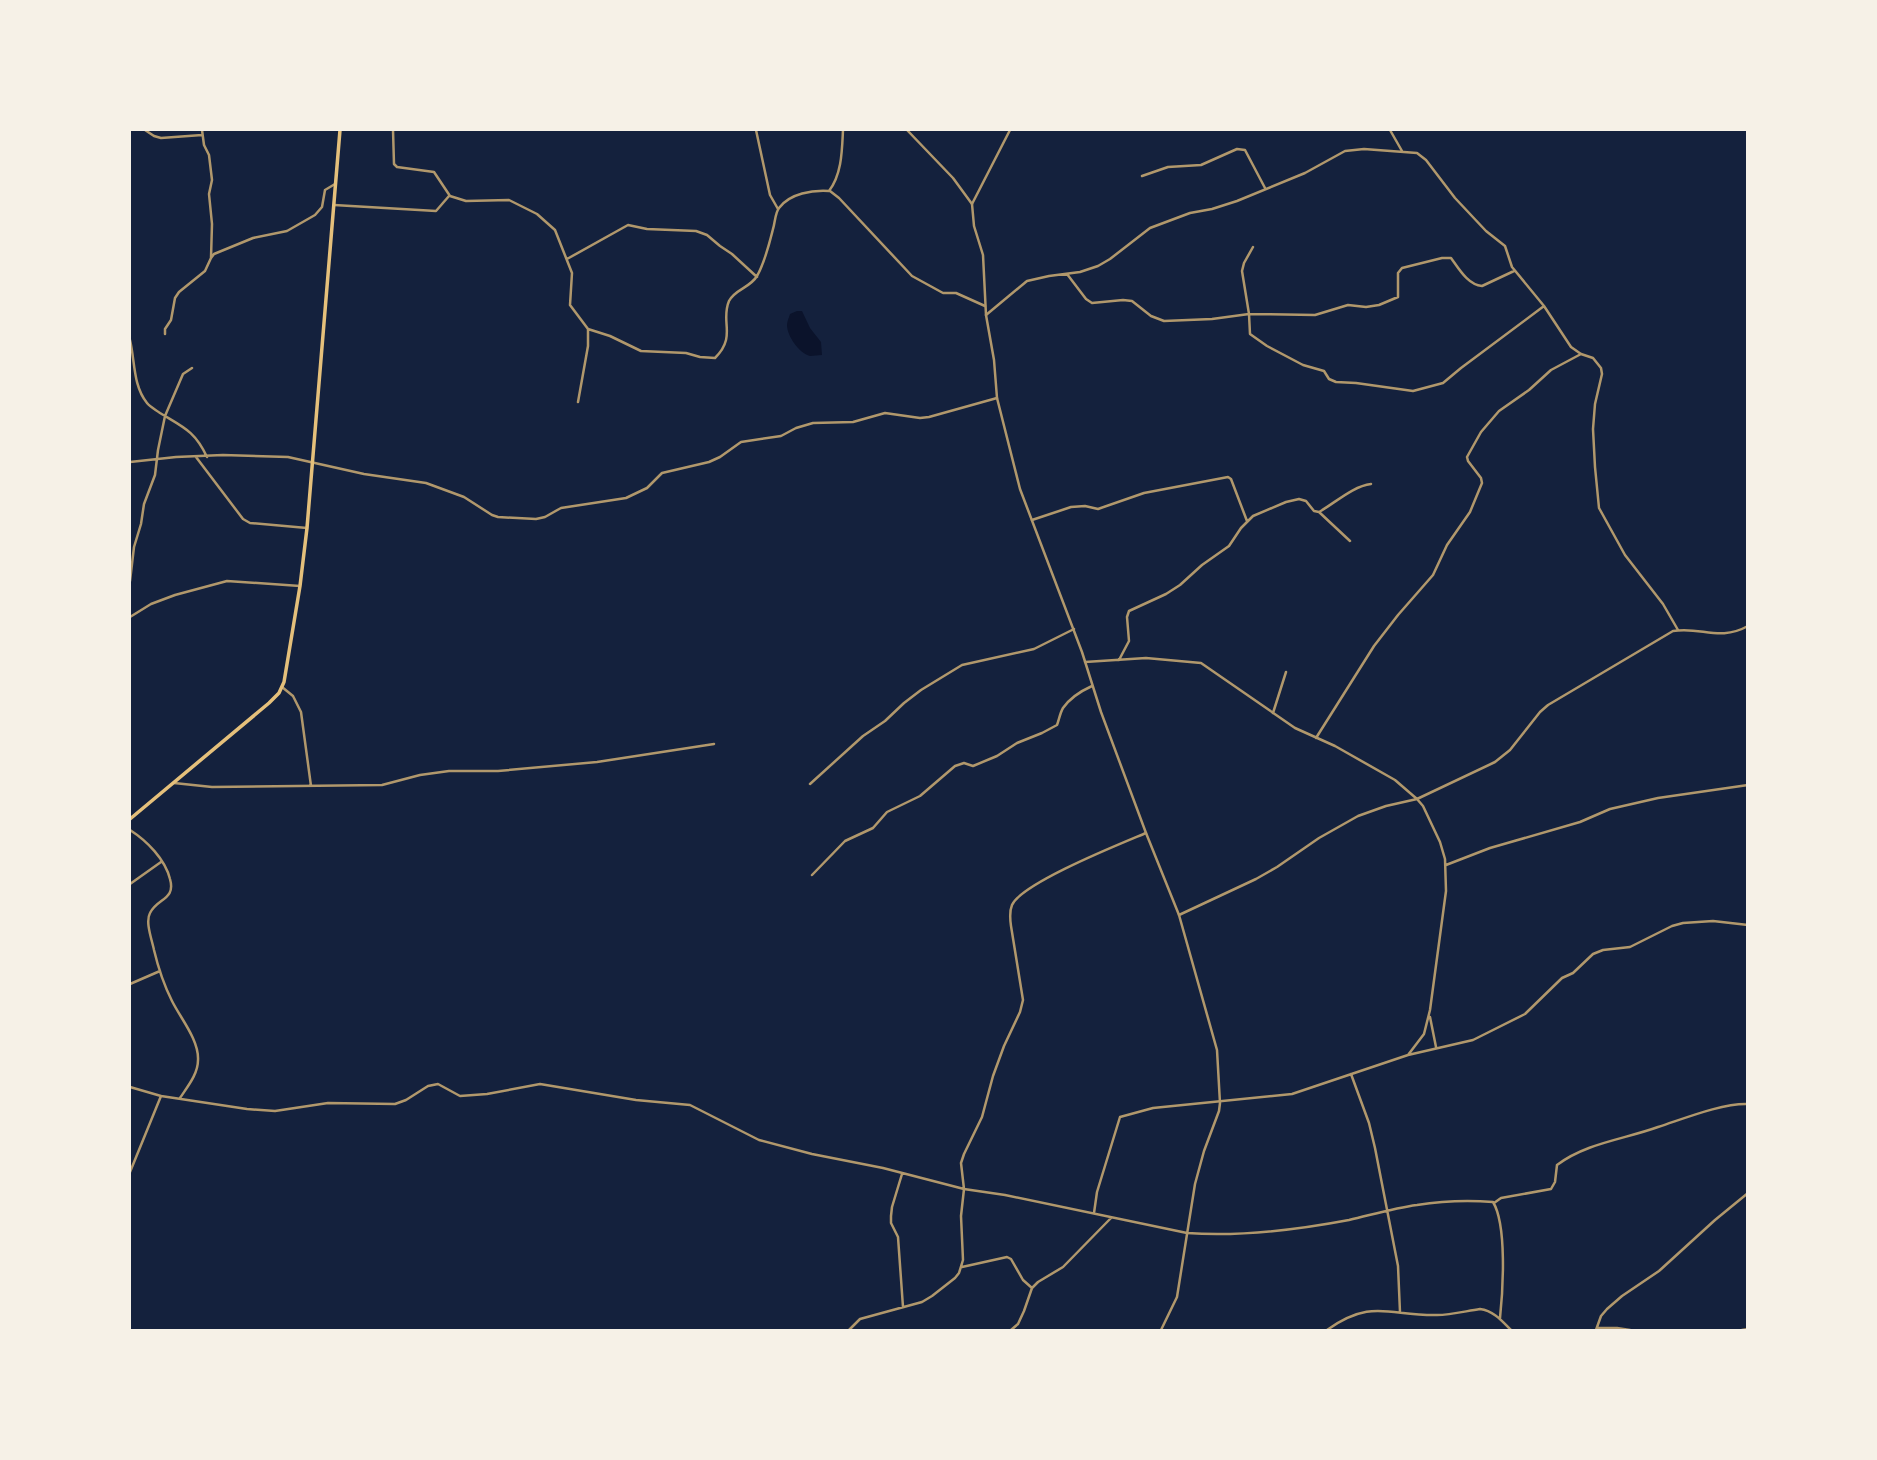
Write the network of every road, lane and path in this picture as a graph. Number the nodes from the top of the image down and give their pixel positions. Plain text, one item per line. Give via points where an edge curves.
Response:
1 (145, 130) edge
2 (202, 130) edge
3 (340, 130) edge
4 (393, 130) edge
5 (756, 130) edge
6 (843, 130) edge
7 (907, 130) edge
8 (1010, 130) edge
9 (1390, 130) edge
10 (202, 135) junction
11 (1402, 151) junction
12 (1142, 176) dead end
13 (335, 184) junction
14 (1265, 188) junction
15 (829, 191) junction
16 (450, 195) junction
17 (972, 204) junction
18 (334, 205) junction
19 (778, 209) junction
20 (1253, 247) dead end
21 (211, 258) junction
22 (567, 259) junction
23 (1514, 270) junction
24 (1067, 274) junction
25 (757, 277) junction
26 (985, 306) junction
27 (1544, 306) junction
28 (1250, 314) junction
29 (986, 315) junction
30 (588, 329) junction
31 (165, 334) dead end
32 (130, 340) edge
33 (1581, 354) junction
34 (192, 368) dead end
35 (136, 379) junction
36 (130, 380) edge
37 (997, 398) junction
38 (578, 402) dead end
39 (165, 416) junction
40 (196, 457) junction
41 (207, 457) junction
42 (156, 459) junction
43 (313, 461) junction
44 (130, 462) edge
45 (1371, 484) dead end
46 (1319, 512) junction
47 (1032, 520) junction
48 (1247, 521) junction
49 (307, 528) junction
50 (1350, 541) dead end
51 (132, 546) edge
52 (130, 581) edge
53 (300, 586) junction
54 (130, 617) edge
55 (1748, 626) edge
56 (1074, 629) junction
57 (1678, 630) junction
58 (1119, 660) junction
59 (1085, 662) junction
60 (1286, 672) dead end
61 (1091, 685) junction
62 (282, 687) junction
63 (1273, 713) junction
64 (1316, 738) junction
65 (714, 744) dead end
66 (174, 783) junction
67 (810, 785) dead end
68 (1748, 785) edge
69 (310, 786) junction
70 (1417, 799) junction
71 (130, 819) edge
72 (130, 830) edge
73 (1146, 833) junction
74 (162, 862) junction
75 (1446, 865) junction
76 (811, 875) dead end
77 (130, 884) edge
78 (1179, 915) junction
79 (1748, 925) edge
80 (160, 971) junction
81 (130, 984) edge
82 (1430, 1010) junction
83 (1436, 1048) junction
84 (1408, 1055) junction
85 (1351, 1074) junction
86 (130, 1087) edge
87 (161, 1096) junction
88 (180, 1098) junction
89 (1220, 1102) junction
90 (1748, 1104) edge
91 (130, 1172) edge
92 (902, 1174) junction
93 (964, 1189) junction
94 (1748, 1193) edge
95 (1494, 1203) junction
96 (1386, 1212) junction
97 (1093, 1214) junction
98 (1111, 1218) junction
99 (1187, 1233) junction
100 (962, 1267) junction
101 (1032, 1288) junction
102 (903, 1307) junction
103 (1400, 1312) junction
104 (1500, 1318) junction
105 (1597, 1329) edge
106 (1748, 1329) edge
107 (849, 1331) edge
108 (1011, 1331) edge
109 (1161, 1331) edge
110 (1327, 1331) edge
111 (1511, 1331) edge
112 (1630, 1331) edge
113 (1742, 1331) edge

1 - 10 street via 161,138
2 - 10 street
3 - 13 main road
4 - 16 street via 394,164 434,172
5 - 19 street via 770,195
6 - 15 street via 842,156
7 - 17 street via 954,178
8 - 17 street
9 - 11 street
10 - 21 street via 212,180
11 - 14 street via 1345,151
11 - 23 street via 1426,160 1455,198 1505,246
12 - 14 street via 1168,167 1201,165 1242,149
13 - 18 main road
13 - 21 street via 325,190 316,215 287,231 253,237
14 - 24 street via 1159,224 1098,266
15 - 19 street via 807,192
15 - 26 street via 912,276 943,293 956,293
16 - 18 street via 436,211
16 - 22 street via 466,201 509,200 524,206 552,226
17 - 26 street via 983,255
18 - 43 main road
19 - 25 street
20 - 28 street via 1242,267
21 - 31 street via 205,271 175,298
22 - 25 street via 625,226 696,231
22 - 30 street via 572,276 570,305
23 - 27 street
23 - 28 street via 1478,286 1451,258 1442,258 1402,268 1398,297 1379,305 1348,305 1315,315
24 - 28 street via 1092,303 1132,301 1164,321
24 - 29 street via 1027,281
25 - 30 street via 729,300 727,337 715,358 641,351
26 - 29 street
27 - 28 street via 1448,380 1413,391 1332,381 1324,371 1255,339 1249,331
27 - 33 street via 1571,347
29 - 37 street
30 - 38 street
32 - 35 street
33 - 57 street via 1593,358 1602,371 1594,429 1599,508 1625,555
33 - 64 street via 1551,370 1480,432 1467,459 1482,483 1466,519 1433,575 1374,646
34 - 39 street via 183,374
35 - 36 street
35 - 39 street via 148,405
37 - 43 street via 929,417 885,413 853,422 813,423 781,436 741,442 709,463 662,473 632,496 561,508 536,519 498,517 426,483
37 - 47 street
39 - 41 street via 189,430
39 - 42 street
40 - 41 street
40 - 42 street
40 - 49 street via 243,519
41 - 43 street via 223,454
42 - 44 street
42 - 51 street
43 - 49 main road
45 - 46 street
46 - 48 street via 1307,500 1299,499
46 - 50 street
47 - 48 street via 1071,507 1097,509 1144,493 1228,477
47 - 56 street
48 - 58 street via 1229,546 1180,585 1129,611 1129,641
49 - 53 main road
51 - 52 street
53 - 54 street via 227,580 151,604
53 - 62 main road
55 - 57 street via 1725,634
56 - 59 street
56 - 67 street via 1034,649 970,662 954,670 863,736
57 - 70 street via 1548,705 1496,762
58 - 59 street
58 - 63 street via 1201,663
59 - 61 street
60 - 63 street
61 - 73 street
61 - 76 street via 1066,705 1057,725 973,766 955,766 920,796 892,808 873,828 845,841
62 - 66 main road
62 - 69 street via 301,712
63 - 64 street
64 - 70 street via 1395,780
65 - 69 street via 597,762 449,771 382,785
66 - 69 street
66 - 71 main road
68 - 75 street via 1610,808
70 - 75 street via 1440,842
70 - 78 street via 1358,816 1256,879
72 - 74 street
73 - 78 street
73 - 93 street via 1078,861 1025,891 1013,903 1011,926 1023,1000 982,1117 964,1154
74 - 77 street
74 - 80 street via 172,890 149,914
75 - 82 street
78 - 89 street via 1217,1050
79 - 83 street via 1683,923 1630,947 1603,950 1562,978 1520,1017 1479,1038
80 - 81 street
80 - 88 street via 198,1050 196,1072
82 - 83 street
82 - 84 street via 1424,1034
83 - 84 street
84 - 85 street
85 - 89 street via 1292,1094
85 - 96 street via 1369,1123
86 - 87 street
87 - 88 street
87 - 91 street
88 - 92 street via 275,1111 328,1103 395,1104 438,1084 460,1096 540,1084 690,1105 759,1140
89 - 97 street via 1120,1116
89 - 99 street via 1195,1184
90 - 95 street via 1701,1113 1582,1151 1557,1165 1551,1189
92 - 93 street
92 - 102 street via 891,1223 898,1237
93 - 97 street
93 - 100 street
94 - 105 street via 1659,1271 1607,1309
95 - 96 street via 1464,1201
95 - 104 street via 1503,1263
96 - 99 street via 1309,1227
96 - 103 street via 1398,1266
97 - 98 street
98 - 99 street
98 - 101 street via 1063,1267
99 - 109 street via 1177,1297
100 - 101 street via 1007,1257
100 - 102 street via 932,1296
101 - 108 street
102 - 107 street via 860,1319
103 - 104 street via 1437,1315 1483,1309
103 - 110 street via 1368,1310
104 - 111 street
105 - 112 street
106 - 113 street

